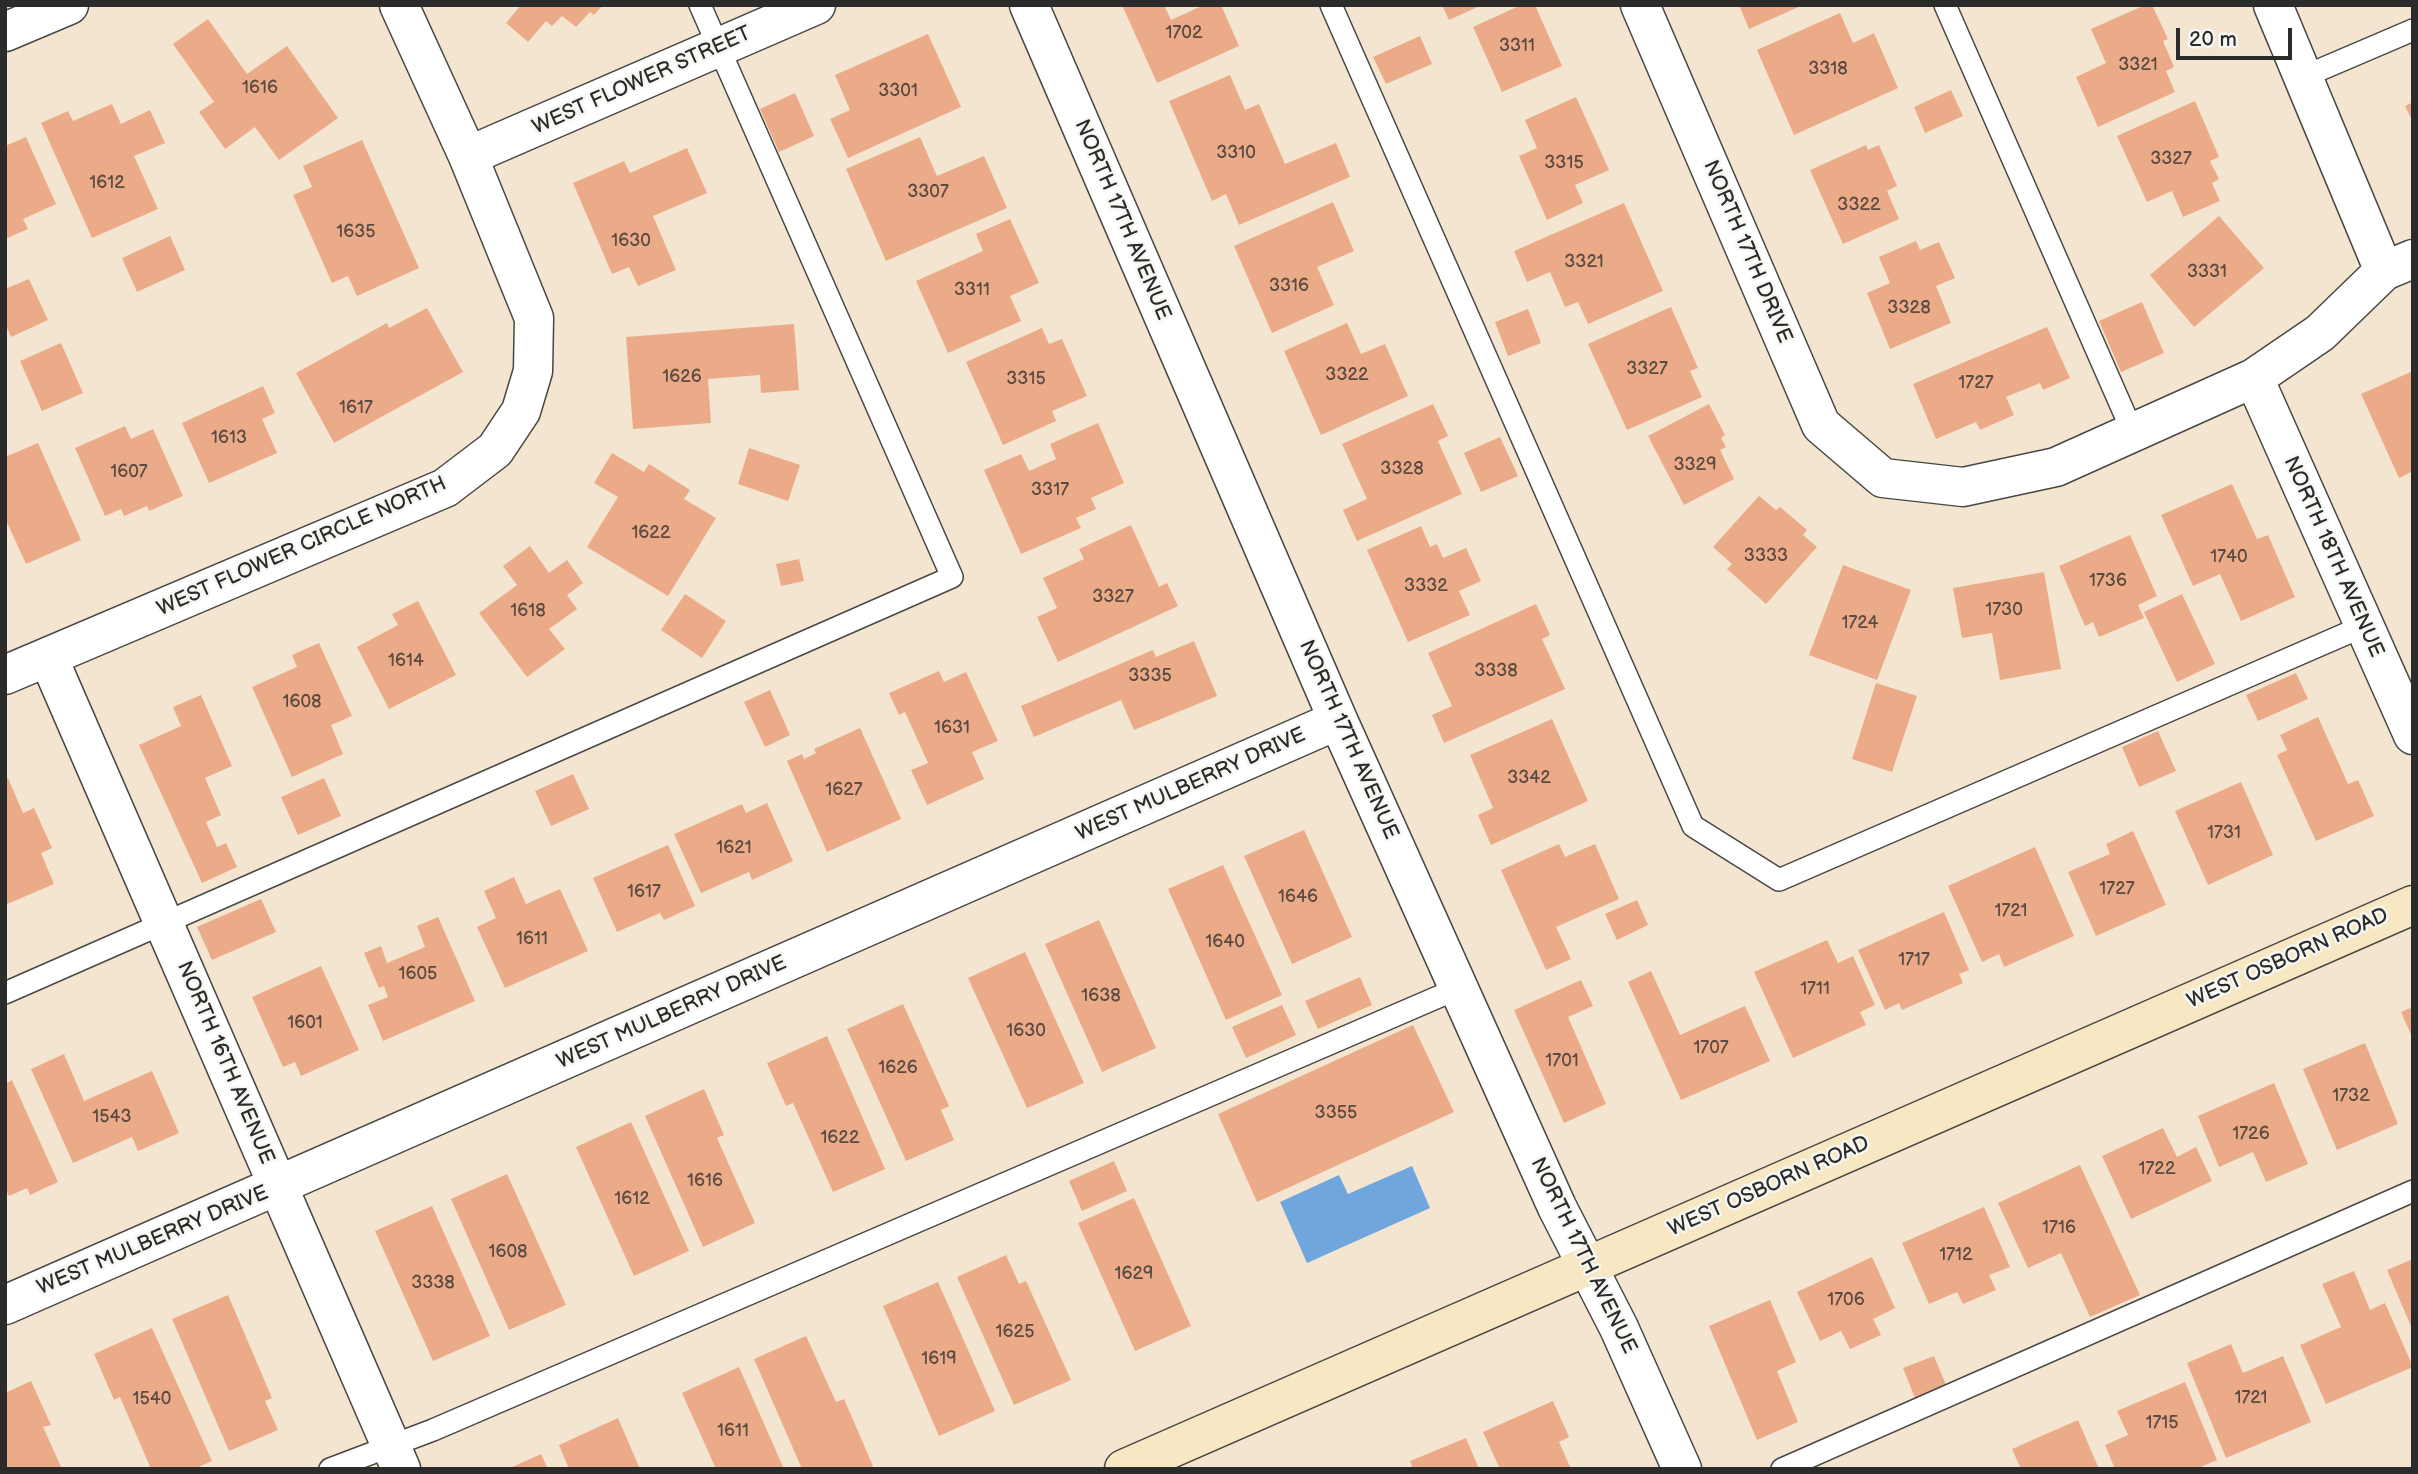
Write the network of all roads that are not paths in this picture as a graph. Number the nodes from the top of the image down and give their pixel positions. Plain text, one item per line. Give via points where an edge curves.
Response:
1 (69, 5) edge
2 (399, 5) edge
3 (700, 5) edge
4 (816, 5) edge
5 (1029, 5) edge
6 (1331, 5) edge
7 (1640, 5) edge
8 (1945, 5) edge
9 (2273, 5) edge
10 (2413, 30) edge
11 (5, 32) edge
12 (719, 48) junction
13 (2303, 77) junction
14 (468, 156) junction
15 (2398, 265) edge
16 (2254, 378) junction
17 (2133, 433) junction
18 (2364, 626) junction
19 (48, 657) junction
20 (5, 675) edge
21 (1338, 720) junction
22 (2413, 735) edge
23 (2413, 905) edge
24 (165, 925) junction
25 (1459, 988) junction
26 (5, 993) edge
27 (278, 1186) junction
28 (2413, 1191) edge
29 (1588, 1266) junction
30 (5, 1305) edge
31 (396, 1457) edge
32 (330, 1469) edge
33 (1124, 1469) edge
34 (1682, 1469) edge
35 (1782, 1469) edge

1 - 11 street
2 - 14 street, WEST FLOWER CIRCLE NORTH
3 - 12 lane
4 - 12 street, WEST FLOWER STREET
5 - 21 street, NORTH 17TH AVENUE
6 - 18 lane via 1693,825 1779,880
7 - 17 street, NORTH 17TH DRIVE via 1821,425 1882,478 1962,487 2056,467
8 - 17 lane
9 - 13 street
10 - 13 lane
12 - 14 street, WEST FLOWER STREET
12 - 24 lane via 952,577
13 - 15 street
14 - 19 street, WEST FLOWER CIRCLE NORTH via 534,318 533,371 521,411 495,450 445,488
15 - 16 street via 2320,333
16 - 17 street
16 - 18 street, NORTH 18TH AVENUE
18 - 22 street, NORTH 18TH AVENUE
19 - 20 street, WEST FLOWER CIRCLE NORTH
19 - 24 street, NORTH 16TH AVENUE
21 - 25 street, NORTH 17TH AVENUE
21 - 27 street, WEST MULBERRY DRIVE
23 - 29 street, WEST OSBORN ROAD
24 - 26 lane
24 - 27 street, NORTH 16TH AVENUE
25 - 29 street, NORTH 17TH AVENUE
25 - 31 lane via 433,1430
27 - 30 street, WEST MULBERRY DRIVE
27 - 31 street, NORTH 16TH AVENUE
28 - 35 lane
29 - 33 street, WEST OSBORN ROAD
29 - 34 street, NORTH 17TH AVENUE
31 - 32 lane

